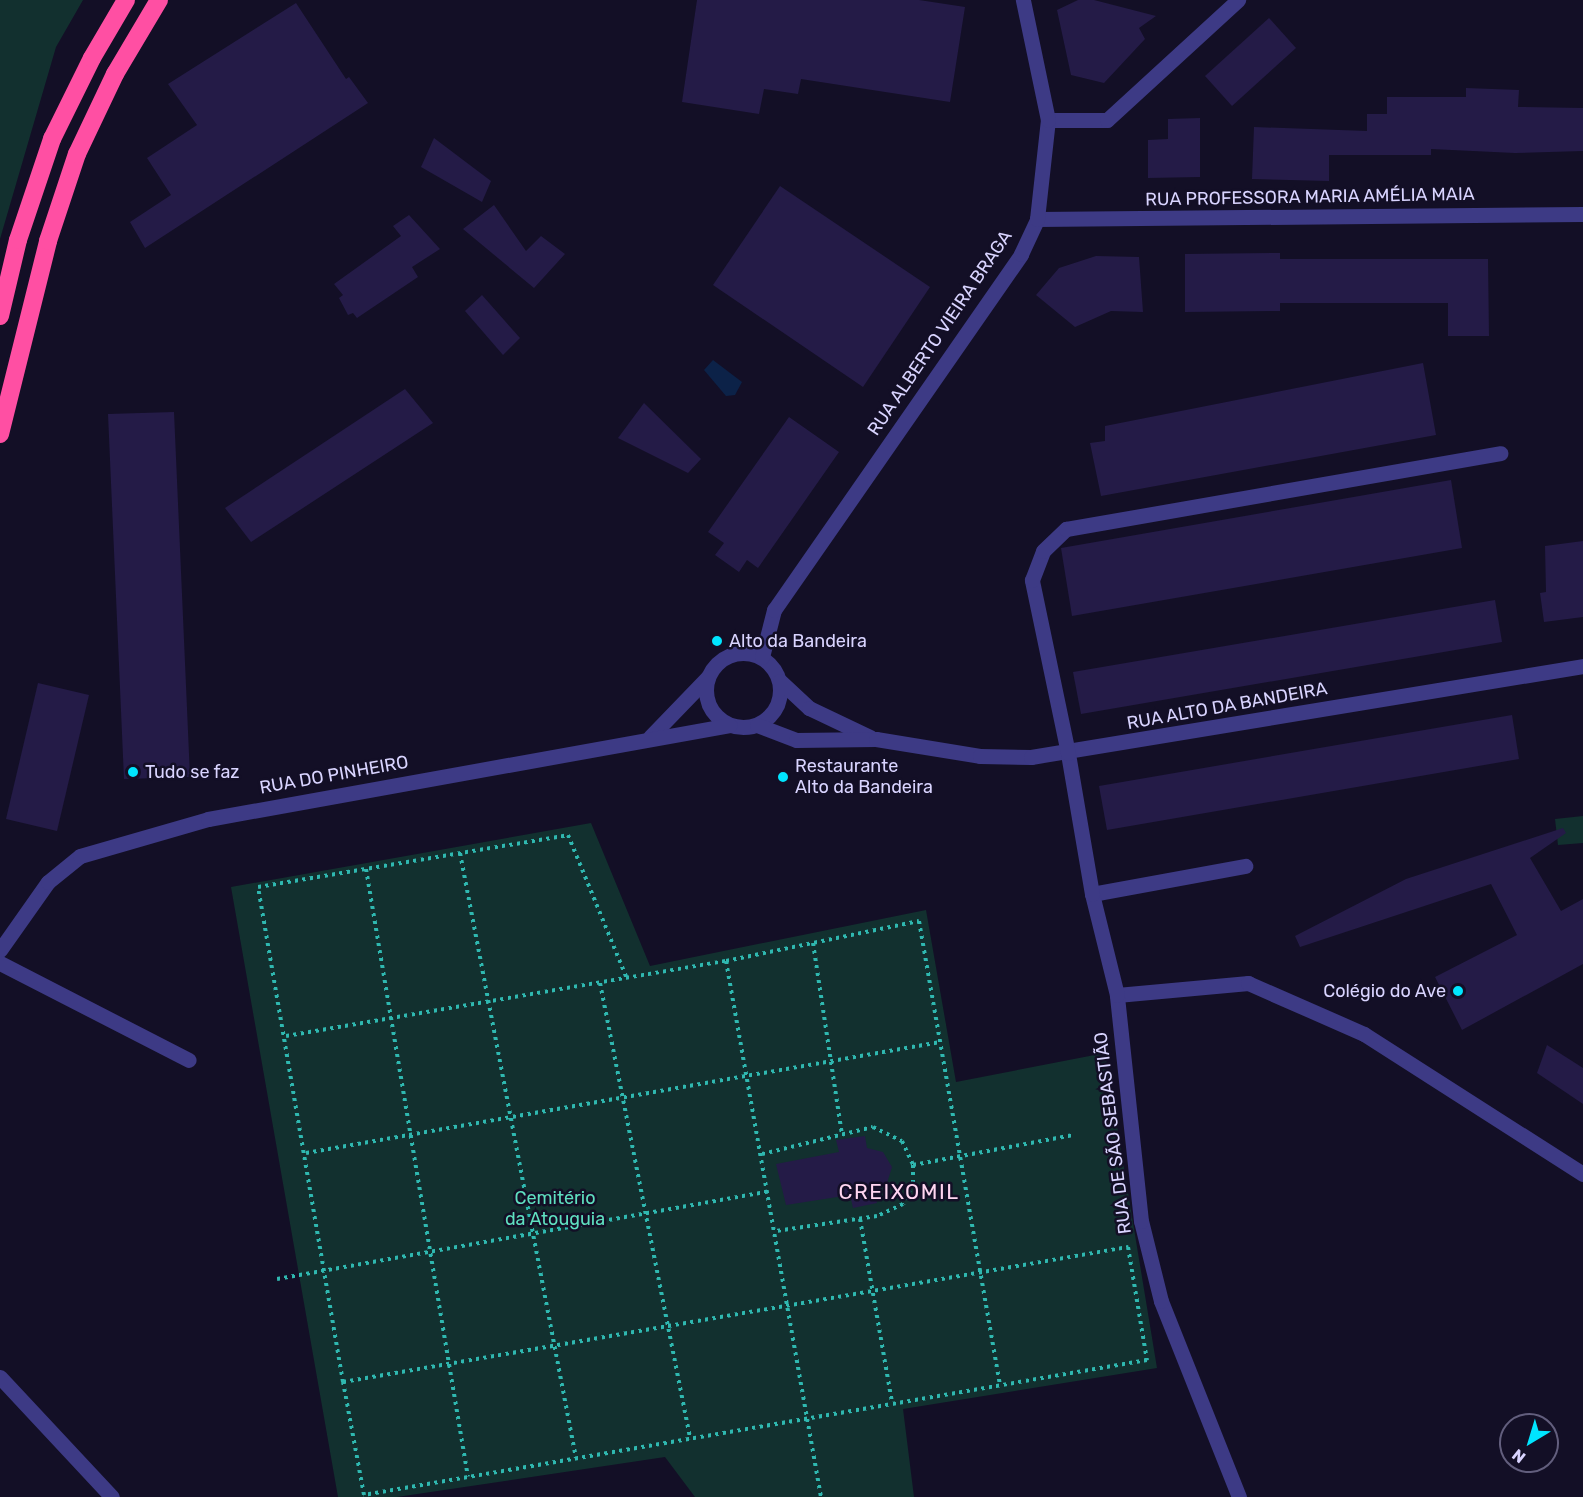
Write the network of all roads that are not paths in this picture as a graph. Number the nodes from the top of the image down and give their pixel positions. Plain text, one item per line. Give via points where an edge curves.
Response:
1 (126, 0) edge
2 (159, 0) edge
3 (1023, 0) edge
4 (1238, 0) edge
5 (1048, 120) junction
6 (1583, 214) edge
7 (1037, 219) junction
8 (0, 316) edge
9 (0, 434) edge
10 (1500, 453) dead end
11 (762, 657) junction
12 (1583, 666) edge
13 (708, 677) junction
14 (780, 681) junction
15 (730, 725) junction
16 (757, 725) junction
17 (650, 737) junction
18 (876, 740) junction
19 (1068, 753) junction
20 (1245, 866) dead end
21 (1092, 894) junction
22 (0, 950) edge
23 (0, 963) edge
24 (1117, 994) junction
25 (189, 1060) dead end
26 (1583, 1174) edge
27 (0, 1377) edge
28 (112, 1497) edge
29 (1239, 1497) edge

1 - 8 highway via 52,139 18,240
2 - 9 highway via 115,74 77,154 48,241
3 - 5 street, RUA ALBERTO VIEIRA BRAGA
4 - 5 street via 1107,120
5 - 7 street, RUA ALBERTO VIEIRA BRAGA
6 - 7 street, RUA PROFESSORA MARIA AMÉLIA MAIA
7 - 11 street, RUA ALBERTO VIEIRA BRAGA via 1021,254 774,610
10 - 19 street, RUA DE SÃO SEBASTIÃO via 1066,529 1043,551 1032,580
11 - 13 street via 750,652 730,654 719,661
11 - 14 street via 775,669
12 - 19 street, RUA ALTO DA BANDEIRA
13 - 15 street via 705,690 709,706
13 - 17 street
14 - 16 street via 776,708
14 - 18 street, RUA ALTO DA BANDEIRA via 809,708
15 - 16 street
15 - 17 street, RUA DO PINHEIRO
16 - 18 street, RUA ALTO DA BANDEIRA via 796,740
17 - 22 street, RUA DO PINHEIRO via 208,819 80,856 48,882
18 - 19 street, RUA ALTO DA BANDEIRA via 980,756
19 - 21 street, RUA DE SÃO SEBASTIÃO
20 - 21 street
21 - 24 street, RUA DE SÃO SEBASTIÃO
23 - 25 street
24 - 26 street via 1248,983 1364,1034
24 - 29 street, RUA DE SÃO SEBASTIÃO via 1141,1221 1152,1267 1161,1301
27 - 28 street

